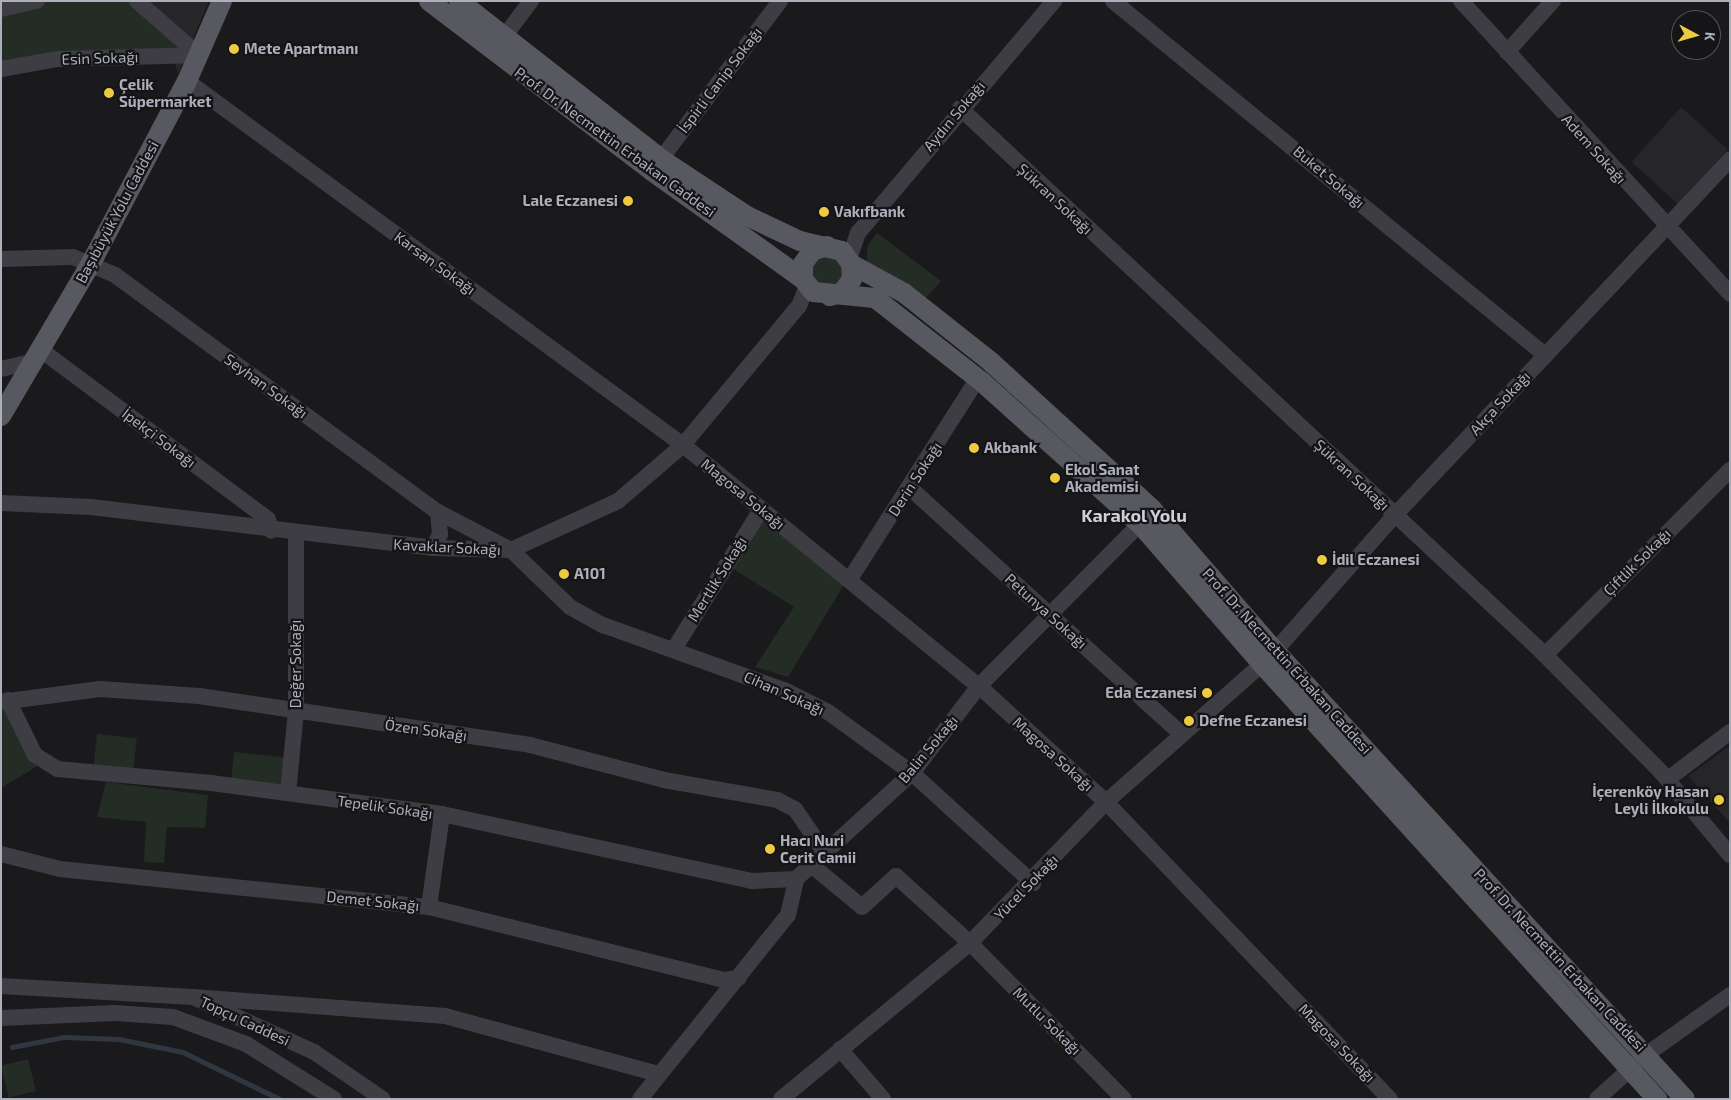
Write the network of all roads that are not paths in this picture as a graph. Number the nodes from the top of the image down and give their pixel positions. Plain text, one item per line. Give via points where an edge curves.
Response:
1 (37, 1) edge
2 (137, 1) edge
3 (222, 1) edge
4 (429, 1) edge
5 (459, 1) edge
6 (531, 1) edge
7 (780, 1) edge
8 (1054, 1) edge
9 (1113, 1) edge
10 (1461, 1) edge
11 (1553, 1) edge
12 (1, 9) edge
13 (504, 37) junction
14 (1507, 52) junction
15 (199, 55) junction
16 (1, 70) edge
17 (186, 81) junction
18 (960, 108) junction
19 (661, 158) junction
20 (1730, 159) edge
21 (1666, 224) junction
22 (840, 254) junction
23 (1, 259) edge
24 (91, 263) junction
25 (816, 290) junction
26 (1730, 294) edge
27 (1545, 355) junction
28 (38, 356) junction
29 (1, 369) edge
30 (981, 381) junction
31 (1, 416) edge
32 (683, 445) junction
33 (1730, 470) edge
34 (910, 488) junction
35 (1, 497) edge
36 (1, 503) edge
37 (36, 504) junction
38 (761, 510) junction
39 (438, 512) junction
40 (1395, 515) junction
41 (1140, 524) junction
42 (271, 531) junction
43 (296, 534) junction
44 (433, 548) junction
45 (511, 550) junction
46 (850, 579) junction
47 (1050, 615) junction
48 (674, 648) junction
49 (1545, 655) junction
50 (1268, 658) junction
51 (979, 686) junction
52 (4, 701) edge
53 (296, 711) junction
54 (1730, 732) edge
55 (1182, 735) junction
56 (912, 773) junction
57 (1668, 779) junction
58 (288, 793) junction
59 (1106, 802) junction
60 (442, 814) junction
61 (823, 850) junction
62 (1, 854) edge
63 (1730, 855) edge
64 (810, 864) junction
65 (796, 879) junction
66 (1033, 883) junction
67 (429, 907) junction
68 (970, 943) junction
69 (740, 978) junction
70 (1, 986) edge
71 (1730, 995) edge
72 (194, 997) junction
73 (1, 1018) edge
74 (840, 1049) junction
75 (1647, 1054) junction
76 (1631, 1068) junction
77 (658, 1074) junction
78 (334, 1099) edge
79 (384, 1099) edge
80 (640, 1099) edge
81 (781, 1099) edge
82 (883, 1099) edge
83 (1124, 1099) edge
84 (1390, 1099) edge
85 (1597, 1099) edge
86 (1657, 1099) edge
87 (1685, 1099) edge

1 - 12 street
2 - 15 street
3 - 15 main road, Başıbüyük Yolu Caddesi
4 - 25 main road, Prof. Dr. Necmettin Erbakan Caddesi via 652,171
5 - 13 main road, Prof. Dr. Necmettin Erbakan Caddesi
6 - 13 street
7 - 19 street, İspirli Canip Sokağı
8 - 18 street, Aydın Sokağı
9 - 27 street, Buket Sokağı
10 - 14 street, Adem Sokağı
11 - 14 street
13 - 19 main road, Prof. Dr. Necmettin Erbakan Caddesi
14 - 21 street, Adem Sokağı
15 - 16 street, Esin Sokağı via 58,59
15 - 17 main road, Başıbüyük Yolu Caddesi
17 - 24 main road, Başıbüyük Yolu Caddesi
17 - 32 street, Karsan Sokağı
18 - 22 street, Aydın Sokağı
18 - 40 street, Şükran Sokağı
19 - 22 main road, Prof. Dr. Necmettin Erbakan Caddesi via 762,224
20 - 21 street, Akça Sokağı
21 - 26 street, Adem Sokağı
21 - 27 street, Akça Sokağı
22 - 25 main road via 848,286
22 - 25 main road via 807,257
22 - 50 main road, Prof. Dr. Necmettin Erbakan Caddesi via 904,293 1078,439 1152,509
23 - 24 street, Seyhan Sokağı via 73,256
24 - 28 main road, Başıbüyük Yolu Caddesi
24 - 39 street, Seyhan Sokağı via 115,275
25 - 30 main road, Prof. Dr. Necmettin Erbakan Caddesi via 876,298
25 - 32 street, Kavaklar Sokağı
27 - 40 street, Akça Sokağı
28 - 29 street
28 - 31 main road, Başıbüyük Yolu Caddesi
28 - 42 street, İpekçi Sokağı via 268,519
30 - 34 street, Derin Sokağı via 973,386
30 - 41 main road, Prof. Dr. Necmettin Erbakan Caddesi
32 - 38 street, Magosa Sokağı
32 - 45 street, Kavaklar Sokağı via 618,501
33 - 49 street, Çiftlik Sokağı
34 - 46 street, Derin Sokağı
34 - 47 street, Petunya Sokağı
35 - 37 street
36 - 37 street, Kavaklar Sokağı
37 - 42 street, Kavaklar Sokağı via 91,507
38 - 46 street, Magosa Sokağı
38 - 48 street, Mertlik Sokağı
39 - 44 street via 440,534
39 - 45 street, Seyhan Sokağı
40 - 49 street, Şükran Sokağı
40 - 50 street, Akça Sokağı
41 - 47 street, Balin Sokağı
41 - 50 main road, Prof. Dr. Necmettin Erbakan Caddesi
42 - 43 street, Kavaklar Sokağı
43 - 44 street, Kavaklar Sokağı
43 - 53 street, Değer Sokağı
44 - 45 street, Kavaklar Sokağı
45 - 48 street, Cihan Sokağı via 570,607 602,625
46 - 51 street, Magosa Sokağı
47 - 51 street, Balin Sokağı
47 - 55 street, Petunya Sokağı
48 - 56 street, Cihan Sokağı via 784,690 828,712
49 - 57 street, Şükran Sokağı
50 - 55 street, Yücel Sokağı
50 - 75 main road, Prof. Dr. Necmettin Erbakan Caddesi
50 - 76 main road, Prof. Dr. Necmettin Erbakan Caddesi
51 - 56 street, Balin Sokağı
51 - 59 street, Magosa Sokağı
52 - 53 street, Özen Sokağı via 100,689 199,696
52 - 58 street, Tepelik Sokağı via 35,755 57,769
53 - 58 street, Değer Sokağı
53 - 61 street, Özen Sokağı via 530,745 664,780 777,800 795,809
54 - 57 street
55 - 59 street, Yücel Sokağı
56 - 61 street, Balin Sokağı
56 - 66 street, Cihan Sokağı
57 - 63 street, Şükran Sokağı
58 - 60 street, Tepelik Sokağı
59 - 66 street, Yücel Sokağı
59 - 84 street, Magosa Sokağı
60 - 65 street, Tepelik Sokağı via 752,881
60 - 67 street
61 - 64 street, Balin Sokağı
62 - 67 street, Demet Sokağı via 60,869
64 - 65 street, Balin Sokağı
64 - 68 street, Mutlu Sokağı via 862,907 896,876
65 - 69 street via 788,915
66 - 68 street, Yücel Sokağı
67 - 69 street, Demet Sokağı via 724,980
68 - 74 street, Yücel Sokağı
68 - 83 street, Mutlu Sokağı
69 - 77 street
70 - 72 street, Topçu Caddesi
71 - 75 street
72 - 77 street via 445,1016
72 - 79 street, Topçu Caddesi via 314,1052
73 - 78 street, Topçu Caddesi via 114,1013 173,1017 246,1044
74 - 81 street, Yücel Sokağı
74 - 82 street
75 - 76 street
75 - 87 main road, Prof. Dr. Necmettin Erbakan Caddesi
76 - 85 street
76 - 86 main road, Prof. Dr. Necmettin Erbakan Caddesi
77 - 80 street

